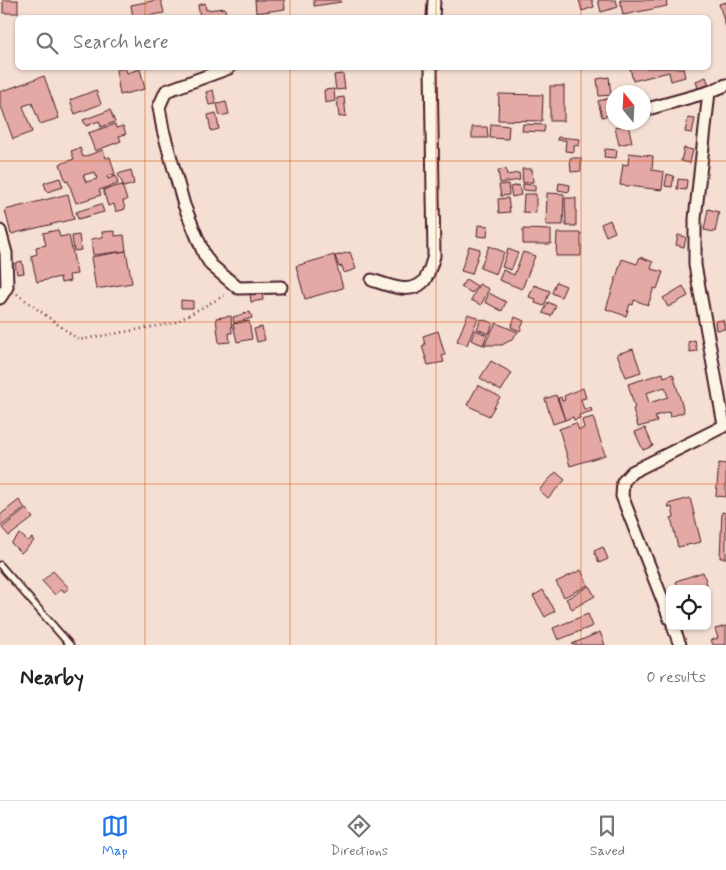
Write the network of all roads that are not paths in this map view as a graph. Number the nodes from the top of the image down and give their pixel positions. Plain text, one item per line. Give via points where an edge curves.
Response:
1 (434, 0) edge
2 (433, 15) edge
3 (224, 70) edge
4 (431, 70) edge
5 (726, 86) edge
6 (709, 92) junction
7 (651, 108) edge
8 (0, 231) edge
9 (372, 280) dead end
10 (281, 287) dead end
11 (0, 298) edge
12 (725, 425) edge
13 (0, 565) edge
14 (666, 609) edge
15 (674, 630) edge
16 (70, 645) edge
17 (680, 645) edge

1 - 2 street
3 - 10 street via 166,91 159,107 163,130 184,205 211,265 238,288
4 - 9 street via 434,256 422,282 409,288
5 - 6 street
6 - 7 street
6 - 12 street via 696,219 695,265
8 - 11 street via 6,254 7,287
12 - 14 street via 632,472 622,482 622,496
13 - 16 lane
15 - 17 street

